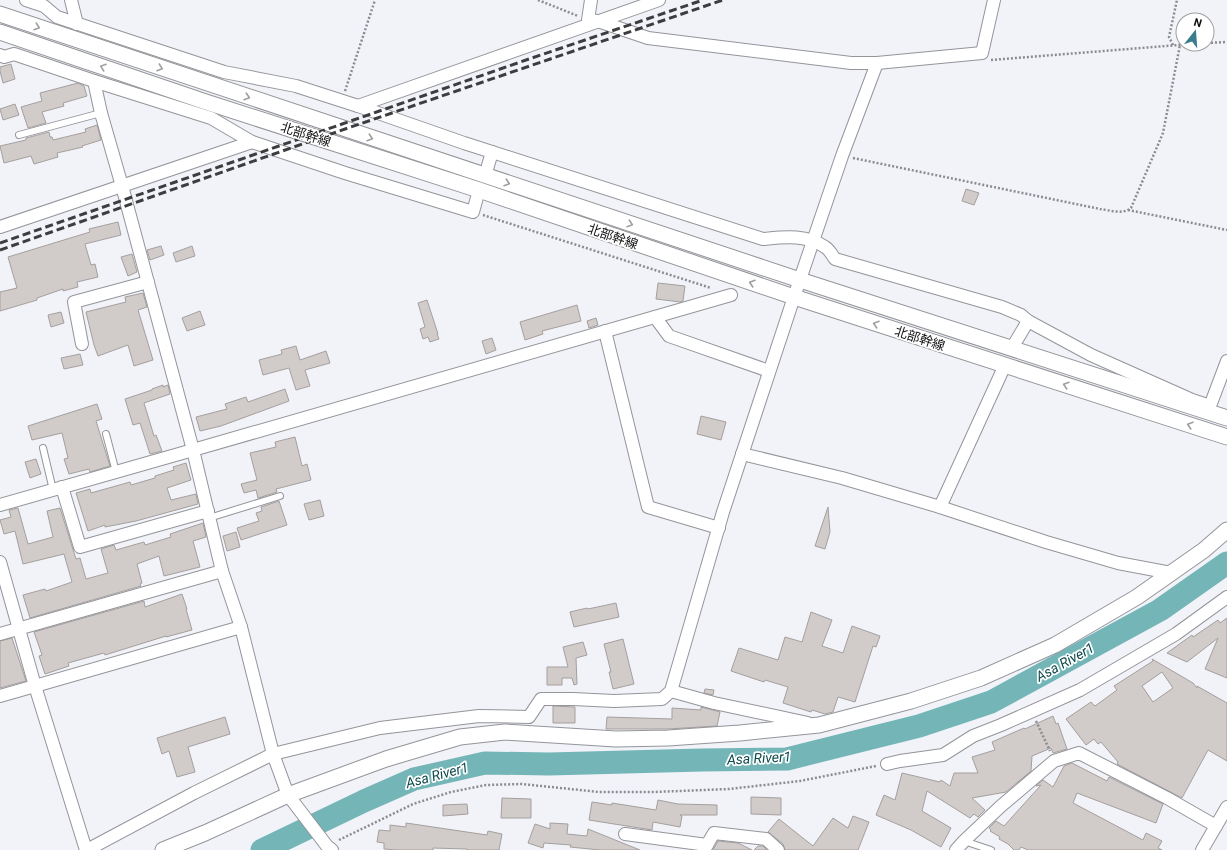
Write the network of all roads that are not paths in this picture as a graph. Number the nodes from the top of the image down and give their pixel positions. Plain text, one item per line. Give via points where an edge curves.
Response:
1 (26, 0) edge
2 (72, 0) edge
3 (592, 0) edge
4 (659, 0) edge
5 (994, 0) edge
6 (0, 14) edge
7 (593, 21) junction
8 (77, 24) junction
9 (0, 32) edge
10 (0, 55) edge
11 (877, 63) junction
12 (94, 81) junction
13 (358, 106) junction
14 (101, 113) junction
15 (19, 135) dead end
16 (252, 142) junction
17 (492, 152) junction
18 (485, 176) junction
19 (122, 186) junction
20 (479, 190) junction
21 (0, 227) edge
22 (812, 240) junction
23 (800, 280) junction
24 (148, 282) junction
25 (731, 294) road end
26 (794, 297) junction
27 (655, 317) junction
28 (1028, 321) junction
29 (605, 331) junction
30 (82, 344) dead end
31 (1012, 348) junction
32 (1227, 361) edge
33 (1005, 365) junction
34 (769, 371) junction
35 (1227, 418) edge
36 (106, 434) dead end
37 (1227, 437) edge
38 (43, 448) dead end
39 (193, 450) junction
40 (742, 454) junction
41 (116, 472) junction
42 (57, 488) junction
43 (280, 496) dead end
44 (0, 504) edge
45 (940, 507) junction
46 (208, 514) junction
47 (719, 528) junction
48 (1227, 530) edge
49 (1, 567) edge
50 (222, 571) junction
51 (1171, 573) junction
52 (1227, 598) edge
53 (241, 627) junction
54 (19, 629) junction
55 (0, 634) edge
56 (35, 686) junction
57 (671, 691) junction
58 (0, 696) edge
59 (479, 716) junction
60 (817, 725) junction
61 (482, 734) junction
62 (273, 754) junction
63 (888, 764) road end
64 (288, 795) junction
65 (1227, 807) edge
66 (1216, 826) junction
67 (625, 834) dead end
68 (964, 841) junction
69 (330, 848) edge
70 (706, 848) edge
71 (86, 850) edge
72 (163, 850) edge
73 (778, 850) edge
74 (956, 850) edge
75 (991, 850) edge
76 (1202, 850) edge

1 - 8 street via 44,6 57,17
2 - 8 street
3 - 7 street
4 - 7 street
5 - 11 street via 982,52
6 -> 18 street, 北部幹線
7 - 11 street via 648,38 851,63
7 - 13 street
8 - 13 street via 224,72 296,86
20 -> 9 street, 北部幹線
10 - 12 street via 4,57 14,54
11 - 22 street
12 - 14 street
12 - 16 street via 211,118
13 - 17 street
14 - 15 lane
14 - 19 street
16 - 19 street
16 - 20 street via 473,212
17 - 18 street
17 - 22 street via 764,239 797,237
18 -> 23 street, 北部幹線
19 - 21 street
19 - 24 street
26 -> 20 street, 北部幹線
22 - 23 street
22 - 28 street via 826,247 835,259 1002,307
23 - 26 street
23 - 31 street, 北部幹線
24 - 30 street via 74,302
24 - 39 street
25 - 27 street
33 -> 26 street, 北部幹線
26 - 34 street
27 - 29 street
27 - 34 street via 669,336
28 - 31 street
28 - 32 street via 1092,355 1210,406
29 - 39 street
29 - 47 street via 648,507
31 - 35 street, 北部幹線
37 -> 33 street, 北部幹線
33 - 45 street
34 - 40 street
36 - 41 lane
38 - 42 lane
39 - 41 street
39 - 46 street
40 - 45 street via 842,478
40 - 47 street
41 - 42 street
42 - 44 street
42 - 46 street via 80,546
43 - 46 lane
45 - 51 street via 1046,542 1118,562
46 - 50 street
47 - 57 street
48 - 51 street
49 - 54 street
50 - 53 street
50 - 54 street
51 - 60 street via 1055,646 981,678
52 - 63 street via 1176,634 1087,686 973,736 943,755
53 - 56 street
53 - 62 street
54 - 55 street
54 - 56 street
56 - 58 street
56 - 71 street
57 - 59 street via 662,699 541,699 529,717
57 - 60 street
59 - 61 street
59 - 62 street via 380,728
60 - 61 street via 740,734 668,738 616,739 505,732
61 - 64 street via 460,737 386,758
62 - 64 street
62 - 71 street
64 - 69 street
64 - 72 street
65 - 66 street
66 - 68 street via 1079,753 1054,761
66 - 76 street
67 - 70 street
68 - 74 street
68 - 75 lane
70 - 73 street via 714,832 766,839

